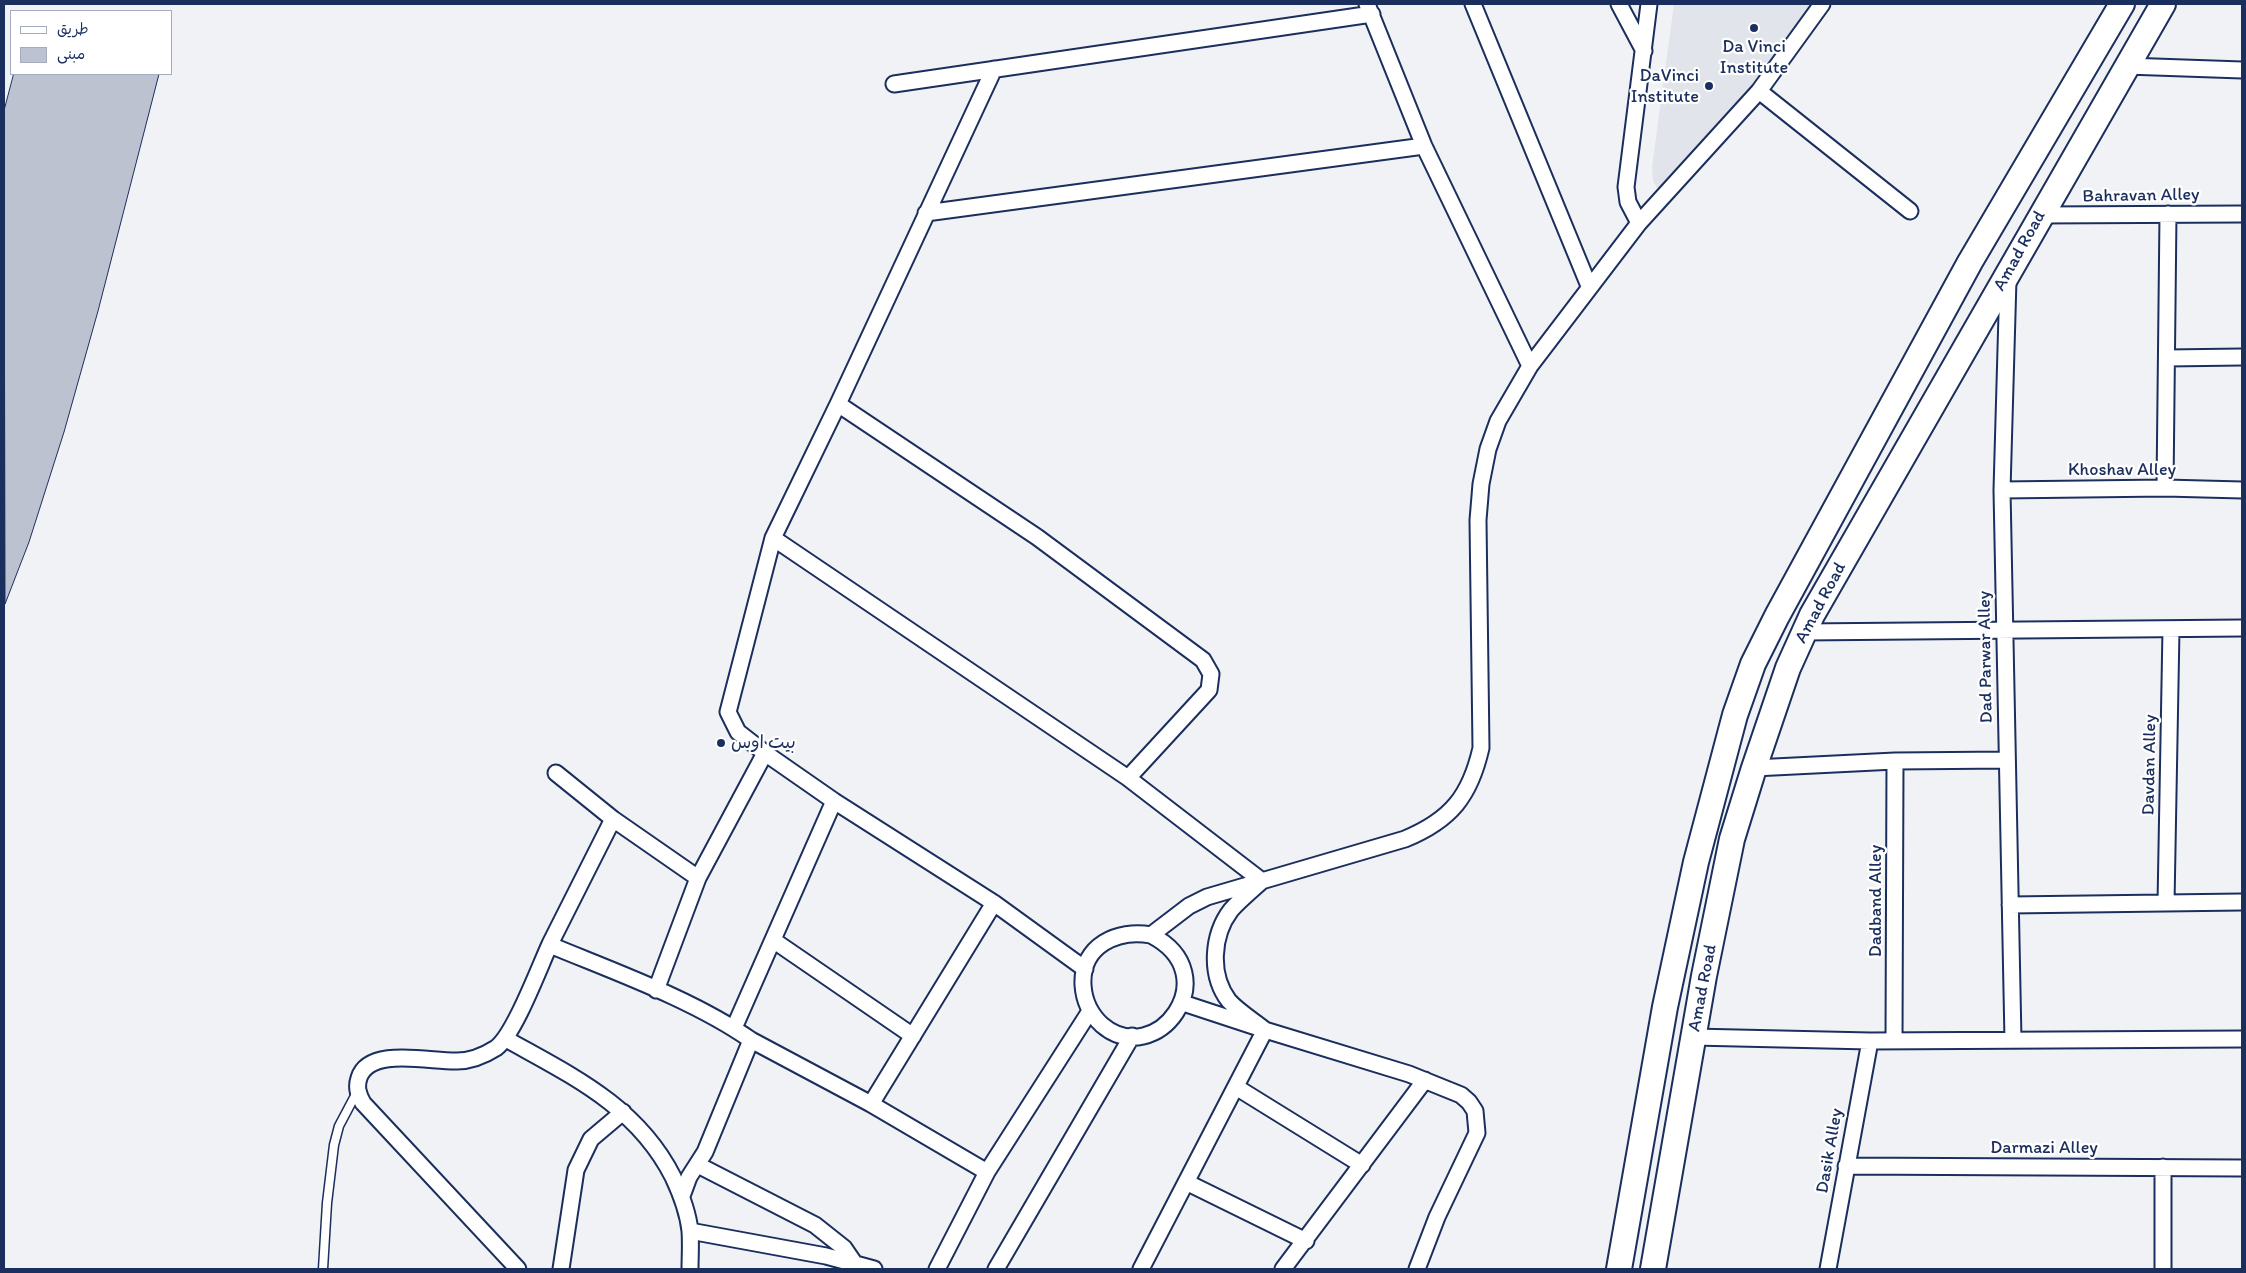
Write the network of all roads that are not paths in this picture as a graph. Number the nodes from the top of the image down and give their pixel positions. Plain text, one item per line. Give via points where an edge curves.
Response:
1 (1473, 4) edge
2 (1619, 4) edge
3 (1649, 4) edge
4 (1822, 4) edge
5 (2122, 4) edge
6 (2163, 4) edge
7 (1369, 9) edge
8 (1644, 51) junction
9 (2126, 66) junction
10 (994, 69) junction
11 (2242, 70) edge
12 (894, 84) dead end
13 (1758, 91) junction
14 (1424, 146) junction
15 (1910, 211) dead end
16 (926, 213) junction
17 (2168, 214) junction
18 (2242, 214) edge
19 (2040, 215) junction
20 (1639, 223) junction
21 (2008, 273) junction
22 (1590, 286) junction
23 (2242, 357) edge
24 (2167, 358) junction
25 (1530, 366) junction
26 (838, 404) junction
27 (2165, 488) junction
28 (2002, 490) junction
29 (2242, 490) edge
30 (773, 538) junction
31 (2242, 628) edge
32 (2172, 629) junction
33 (2004, 631) junction
34 (1803, 632) junction
35 (765, 752) junction
36 (2007, 760) junction
37 (1895, 761) junction
38 (1754, 768) junction
39 (556, 773) dead end
40 (1128, 778) junction
41 (834, 801) junction
42 (613, 819) junction
43 (698, 878) junction
44 (1262, 881) junction
45 (2242, 902) edge
46 (2166, 903) junction
47 (994, 904) junction
48 (2010, 905) junction
49 (1152, 935) junction
50 (772, 940) junction
51 (550, 945) junction
52 (1085, 969) junction
53 (656, 990) junction
54 (1182, 1003) junction
55 (1090, 1011) junction
56 (734, 1028) junction
57 (1265, 1030) junction
58 (913, 1036) junction
59 (1132, 1036) junction
60 (1693, 1037) junction
61 (2242, 1039) edge
62 (506, 1040) junction
63 (751, 1040) junction
64 (1894, 1040) junction
65 (2013, 1040) junction
66 (1870, 1041) junction
67 (1425, 1080) junction
68 (1236, 1087) junction
69 (357, 1092) junction
70 (871, 1104) junction
71 (623, 1112) junction
72 (698, 1165) junction
73 (1362, 1165) junction
74 (1846, 1166) junction
75 (2163, 1168) junction
76 (2242, 1168) edge
77 (987, 1172) junction
78 (1186, 1182) junction
79 (682, 1196) junction
80 (690, 1231) junction
81 (1306, 1241) junction
82 (1621, 1260) edge
83 (1654, 1263) edge
84 (855, 1264) junction
85 (323, 1269) edge
86 (518, 1269) edge
87 (560, 1269) edge
88 (690, 1269) edge
89 (874, 1269) edge
90 (937, 1269) edge
91 (996, 1269) edge
92 (1141, 1269) edge
93 (1283, 1269) edge
94 (1417, 1269) edge
95 (1828, 1269) edge
96 (2163, 1269) edge

1 - 22 street
2 - 8 street
3 - 8 street
4 - 13 street
5 - 82 main road, Amad Road via 1970,262 1776,616 1753,664 1735,715 1684,910
6 - 9 main road, Amad Road
7 - 10 street
7 - 14 street
8 - 20 street via 1626,187 1628,202
9 - 11 street
9 - 19 main road, Amad Road
10 - 12 street
10 - 16 street
13 - 15 street
13 - 20 street
14 - 16 street
14 - 25 street
16 - 26 street
17 - 18 street, Bahravan Alley
17 - 19 street, Bahravan Alley
17 - 24 street
19 - 21 main road, Amad Road
20 - 22 street
21 - 28 street, Dad Parwar Alley
21 - 34 main road, Amad Road
22 - 25 street
23 - 24 street
24 - 27 street
25 - 44 street via 1498,421 1481,484 1478,557 1481,748 1476,773 1465,795 1428,829 1405,839
26 - 30 street
26 - 40 street via 1037,537 1204,660 1211,674 1209,690
27 - 28 street, Khoshav Alley
27 - 29 street, Khoshav Alley
28 - 33 street, Dad Parwar Alley
30 - 35 street via 728,712 738,732
30 - 40 street
31 - 32 street
32 - 33 street
32 - 46 street, Davdan Alley
33 - 34 street
33 - 36 street, Dad Parwar Alley
34 - 38 main road, Amad Road
35 - 41 street
35 - 43 street
36 - 37 street
36 - 48 street, Dad Parwar Alley
37 - 38 street
37 - 64 street, Dadband Alley
38 - 60 main road, Amad Road via 1732,839
39 - 42 street
40 - 44 street
41 - 47 street
41 - 50 street
42 - 43 street
42 - 51 street
43 - 53 street
44 - 49 street via 1207,897 1189,906
44 - 57 street via 1232,910 1222,927 1216,945 1216,965 1220,984 1230,1001
45 - 46 street
46 - 48 street
47 - 52 street
47 - 58 street
48 - 65 street, Dad Parwar Alley
49 - 52 street via 1124,933 1111,938 1100,946
49 - 54 street via 1174,951 1181,962 1186,982
50 - 56 street
50 - 58 street
51 - 53 street
51 - 62 street
52 - 55 street via 1084,998
53 - 56 street
54 - 57 street
54 - 59 street via 1162,1028
55 - 59 street via 1106,1028
55 - 77 street
56 - 63 street
57 - 67 street
57 - 68 street
58 - 70 street
59 - 91 street
60 - 66 street
60 - 83 main road, Amad Road
61 - 65 street
62 - 69 street via 484,1054 458,1061 382,1059 369,1063 361,1073
62 - 71 street via 576,1078
63 - 70 street
63 - 72 street
64 - 65 street
64 - 66 street
66 - 74 street, Dasik Alley
67 - 73 street
67 - 94 street via 1461,1095 1469,1102 1475,1112 1477,1133 1437,1217
68 - 73 street
68 - 78 street
69 - 85 lane via 339,1126 334,1146
69 - 86 street via 362,1103
70 - 77 street
71 - 79 street via 652,1144
71 - 87 street via 591,1139 576,1170
72 - 79 street
72 - 84 street via 815,1225 844,1248
73 - 81 street
74 - 75 street, Darmazi Alley
74 - 95 street, Dasik Alley
75 - 76 street, Darmazi Alley
75 - 96 street
77 - 90 street
78 - 81 street
78 - 92 street
79 - 80 street
80 - 84 street
80 - 88 street
81 - 93 street
82 - 83 main road
84 - 89 street

